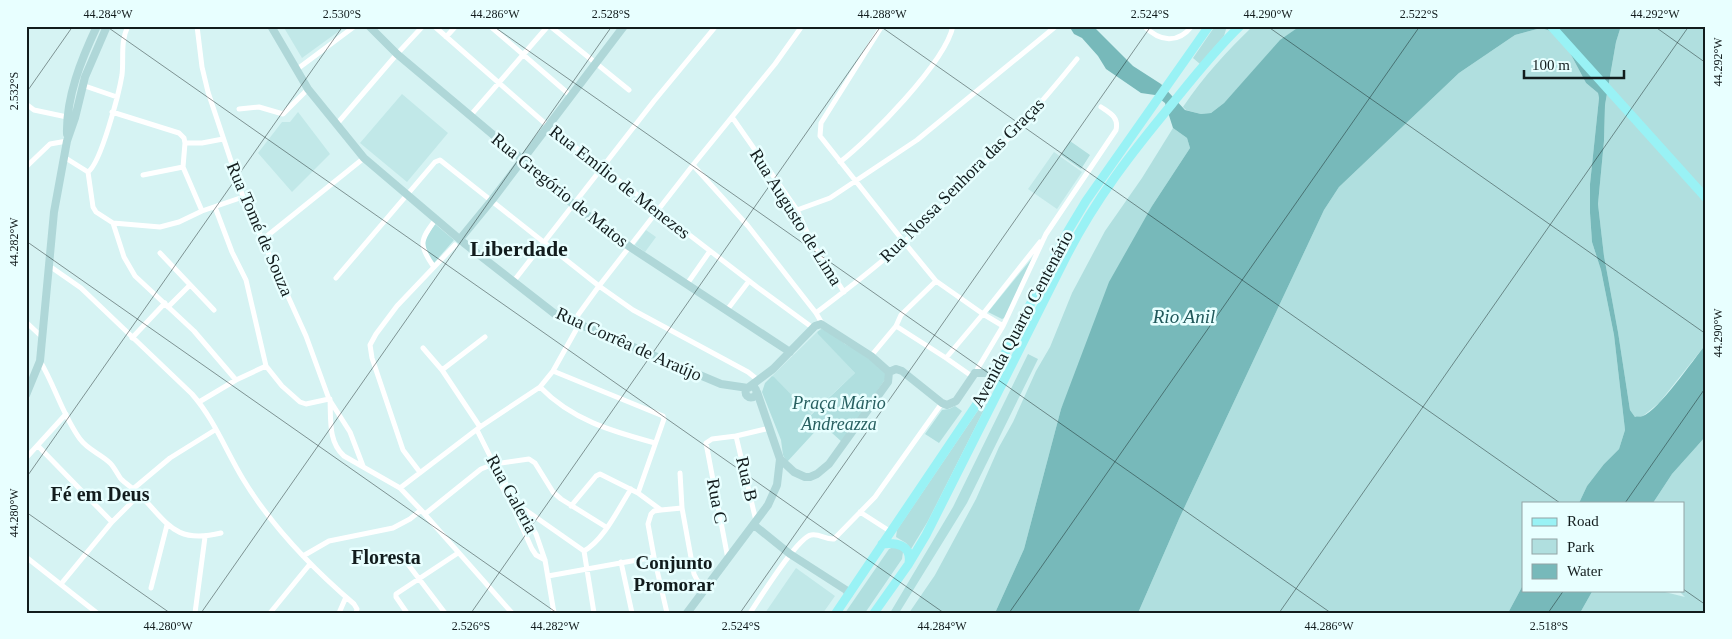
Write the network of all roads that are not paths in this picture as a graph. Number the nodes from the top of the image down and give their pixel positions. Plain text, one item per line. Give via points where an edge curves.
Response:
1 (106, 26) edge
2 (128, 26) edge
3 (197, 26) edge
4 (271, 26) edge
5 (355, 26) edge
6 (369, 26) edge
7 (423, 26) edge
8 (434, 26) edge
9 (456, 26) edge
10 (490, 26) edge
11 (549, 26) edge
12 (624, 26) edge
13 (716, 26) edge
14 (802, 26) edge
15 (882, 26) edge
16 (953, 26) edge
17 (1055, 26) edge
18 (1144, 26) edge
19 (1192, 26) edge
20 (1209, 26) edge
21 (1231, 26) edge
22 (1240, 26) edge
23 (1551, 26) edge
24 (1559, 26) edge
25 (96, 27) edge
26 (446, 37) junction
27 (1219, 48) junction
28 (397, 54) junction
29 (523, 55) junction
30 (1077, 59) dead end
31 (595, 64) junction
32 (296, 70) junction
33 (499, 84) junction
34 (82, 86) junction
35 (308, 89) junction
36 (629, 90) dead end
37 (571, 96) junction
38 (117, 97) junction
39 (26, 104) edge
40 (1101, 107) dead end
41 (238, 109) dead end
42 (112, 112) junction
43 (470, 116) junction
44 (67, 117) junction
45 (732, 117) junction
46 (336, 125) junction
47 (548, 126) junction
48 (224, 139) junction
49 (67, 142) junction
50 (184, 143) junction
51 (64, 157) junction
52 (364, 158) junction
53 (523, 160) junction
54 (840, 162) junction
55 (693, 165) junction
56 (26, 167) edge
57 (184, 167) junction
58 (602, 168) junction
59 (88, 172) junction
60 (143, 175) dead end
61 (854, 180) junction
62 (1706, 190) edge
63 (408, 195) junction
64 (243, 197) junction
65 (1706, 198) edge
66 (492, 200) junction
67 (574, 205) junction
68 (215, 208) junction
69 (657, 210) junction
70 (796, 210) junction
71 (202, 211) junction
72 (436, 219) junction
73 (113, 223) junction
74 (1046, 234) junction
75 (262, 240) junction
76 (457, 242) junction
77 (904, 242) junction
78 (545, 243) junction
79 (630, 247) junction
80 (710, 251) junction
81 (160, 253) dead end
82 (48, 266) junction
83 (434, 267) junction
84 (336, 278) dead end
85 (749, 281) junction
86 (936, 281) junction
87 (514, 282) junction
88 (687, 284) junction
89 (190, 285) junction
90 (598, 286) junction
91 (844, 292) junction
92 (166, 305) junction
93 (214, 310) dead end
94 (727, 310) junction
95 (816, 313) junction
96 (983, 314) junction
97 (26, 322) edge
98 (578, 323) junction
99 (823, 325) junction
100 (896, 326) junction
101 (1004, 326) junction
102 (814, 328) junction
103 (485, 337) dead end
104 (43, 338) junction
105 (132, 338) junction
106 (423, 348) dead end
107 (790, 352) junction
108 (871, 356) junction
109 (946, 358) junction
110 (40, 361) junction
111 (266, 366) junction
112 (999, 368) junction
113 (774, 369) junction
114 (442, 370) junction
115 (553, 371) junction
116 (889, 372) junction
117 (974, 375) junction
118 (236, 380) junction
119 (758, 380) junction
120 (989, 386) junction
121 (540, 387) junction
122 (752, 391) junction
123 (26, 395) edge
124 (330, 399) junction
125 (199, 402) junction
126 (942, 403) junction
127 (66, 414) junction
128 (478, 428) junction
129 (770, 428) junction
130 (215, 430) junction
131 (736, 436) junction
132 (655, 443) junction
133 (38, 446) junction
134 (26, 458) edge
135 (780, 459) junction
136 (492, 465) junction
137 (363, 466) junction
138 (420, 471) junction
139 (680, 473) dead end
140 (400, 488) junction
141 (133, 489) junction
142 (631, 489) junction
143 (638, 493) junction
144 (140, 494) junction
145 (571, 506) junction
146 (521, 508) junction
147 (682, 508) junction
148 (660, 510) junction
149 (423, 512) junction
150 (860, 512) junction
151 (112, 522) junction
152 (755, 524) junction
153 (168, 525) junction
154 (606, 527) junction
155 (221, 533) dead end
156 (890, 534) junction
157 (205, 537) junction
158 (882, 544) junction
159 (584, 551) junction
160 (458, 553) junction
161 (790, 554) junction
162 (304, 556) junction
163 (26, 557) edge
164 (654, 558) junction
165 (728, 559) junction
166 (545, 560) junction
167 (621, 562) junction
168 (407, 563) dead end
169 (310, 564) junction
170 (908, 565) junction
171 (586, 568) junction
172 (548, 576) junction
173 (419, 579) junction
174 (61, 584) junction
175 (151, 588) dead end
176 (705, 589) junction
177 (848, 594) junction
178 (346, 597) junction
179 (356, 611) edge
180 (97, 613) edge
181 (195, 613) edge
182 (270, 613) edge
183 (339, 613) edge
184 (407, 613) edge
185 (445, 613) edge
186 (512, 613) edge
187 (554, 613) edge
188 (594, 613) edge
189 (632, 613) edge
190 (667, 613) edge
191 (687, 613) edge
192 (750, 613) edge
193 (836, 613) edge
194 (874, 613) edge

1 - 34 street
2 - 38 street via 122,42 122,72
3 - 48 street, Rua Tomé de Souza via 202,67
4 - 32 street, Rua Corrêa de Araújo
5 - 32 street
6 - 28 street, Rua Gregório de Matos
7 - 28 street
8 - 26 street, Rua Emílio de Menezes
9 - 26 street
10 - 29 street
11 - 29 street
11 - 31 street
12 - 31 street
13 - 58 street
14 - 45 street
15 - 54 street via 821,123 820,136
16 - 54 street via 949,39 925,75 862,144
17 - 61 street via 917,140
18 - 19 street via 1156,35 1173,39 1180,38
20 - 112 main road, Avenida Quarto Centenário via 1076,218
21 - 27 main road
22 - 27 main road
23 - 65 main road
24 - 62 main road
25 - 44 street via 74,84
26 - 33 street, Rua Emílio de Menezes
27 - 170 main road, Avenida Quarto Centenário via 1111,180 1077,234
28 - 43 street, Rua Gregório de Matos
28 - 46 street
29 - 33 street
29 - 37 street
30 - 77 street, Rua Nossa Senhora das Graças via 1016,131
31 - 36 street
31 - 37 street
32 - 35 street, Rua Corrêa de Araújo
33 - 43 street
33 - 47 street, Rua Emílio de Menezes
34 - 38 street
34 - 49 street
35 - 41 street via 283,114 259,107
35 - 46 street, Rua Corrêa de Araújo
37 - 47 street
38 - 42 street
39 - 44 street via 34,110
40 - 74 street via 1115,117 1116,130
42 - 50 street via 179,133
42 - 59 street via 96,164
43 - 53 street, Rua Gregório de Matos
44 - 49 street
45 - 55 street
45 - 70 street, Rua Augusto de Lima
46 - 52 street, Rua Corrêa de Araújo
47 - 53 street
47 - 58 street, Rua Emílio de Menezes
48 - 50 street
48 - 64 street, Rua Tomé de Souza
49 - 51 street
49 - 56 street via 50,144
50 - 57 street
51 - 59 street
51 - 82 street
52 - 63 street, Rua Corrêa de Araújo
52 - 75 street
53 - 66 street
53 - 67 street, Rua Gregório de Matos
54 - 61 street
55 - 69 street
55 - 95 street via 748,226
57 - 60 street
57 - 71 street
58 - 67 street
58 - 69 street, Rua Emílio de Menezes
59 - 73 street via 93,207
61 - 70 street via 826,200
61 - 77 street
63 - 66 street via 440,160
63 - 72 street, Rua Corrêa de Araújo
63 - 84 street
64 - 68 street
64 - 75 street, Rua Tomé de Souza
66 - 76 street
66 - 78 street
67 - 78 street
67 - 79 street, Rua Gregório de Matos
68 - 71 street
68 - 111 street via 246,280
69 - 79 street
69 - 80 street, Rua Emílio de Menezes
70 - 91 street, Rua Augusto de Lima via 812,243
71 - 73 street via 160,227
72 - 76 street, Rua Corrêa de Araújo
72 - 83 street via 422,243
73 - 92 street via 124,257 135,276
74 - 96 street
74 - 101 street
75 - 124 street, Rua Tomé de Souza via 306,336
76 - 83 street
76 - 87 street, Rua Corrêa de Araújo
77 - 86 street
77 - 91 street, Rua Nossa Senhora das Graças
78 - 87 street
78 - 90 street
79 - 88 street, Rua Gregório de Matos
79 - 90 street
80 - 85 street, Rua Emílio de Menezes
80 - 88 street
81 - 89 street
82 - 104 street
82 - 105 street via 81,288
83 - 138 street via 397,306 370,345 403,450
85 - 94 street
85 - 102 street, Rua Emílio de Menezes
86 - 96 street
86 - 100 street via 901,315
87 - 98 street, Rua Corrêa de Araújo via 555,314
88 - 94 street, Rua Gregório de Matos
89 - 92 street
89 - 93 street
90 - 98 street via 578,315
90 - 119 street via 633,310
91 - 95 street, Rua Nossa Senhora das Graças
92 - 105 street
92 - 118 street via 194,331
94 - 107 street, Rua Gregório de Matos
95 - 99 street
96 - 101 street
96 - 109 street
97 - 104 street
98 - 115 street
98 - 122 street, Rua Corrêa de Araújo via 720,384
99 - 102 street
99 - 108 street
100 - 108 street
100 - 109 street
101 - 117 street
102 - 107 street
103 - 114 street
104 - 110 street
105 - 125 street
106 - 114 street, Rua Galeria
107 - 113 street
108 - 116 street
109 - 117 street
110 - 123 street
110 - 127 street
111 - 118 street
111 - 124 street via 300,402 306,404
112 - 117 street
112 - 120 main road, Avenida Quarto Centenário
113 - 119 street
113 - 122 street
114 - 128 street, Rua Galeria
115 - 121 street
115 - 132 street via 660,414 664,419
116 - 126 street via 902,371
116 - 135 street via 888,382 824,469 810,477 800,476
117 - 120 street via 984,378
117 - 126 street via 954,403
118 - 125 street
119 - 122 street
120 - 156 main road, Avenida Quarto Centenário
121 - 128 street
121 - 132 street via 554,402 588,421
122 - 129 street
124 - 137 street, Rua Tomé de Souza via 350,432
124 - 137 street, Rua Tomé de Souza via 335,446 344,456
125 - 130 street
126 - 150 street
127 - 133 street
127 - 141 street via 85,445 109,462
128 - 136 street, Rua Galeria
128 - 138 street
129 - 131 street
129 - 135 street
130 - 141 street via 170,458
130 - 162 street via 244,481 280,531
131 - 152 street, Rua B
131 - 165 street, Rua C via 712,439 706,444
132 - 143 street
133 - 134 street
133 - 151 street
135 - 152 street via 774,494
136 - 145 street via 532,460 554,492
136 - 146 street, Rua Galeria
136 - 149 street via 474,474
136 - 166 street, Rua Galeria via 532,549
137 - 140 street, Rua Tomé de Souza
138 - 140 street
139 - 147 street
140 - 149 street, Rua Tomé de Souza
141 - 144 street
142 - 143 street
142 - 145 street via 598,474
142 - 154 street
143 - 148 street
144 - 151 street
144 - 153 street
145 - 154 street
146 - 159 street
146 - 166 street, Rua Galeria via 536,534
147 - 148 street
147 - 176 street via 694,574
148 - 164 street via 654,511 648,524
149 - 160 street, Rua Tomé de Souza
149 - 162 street via 393,528 321,544
150 - 156 street
150 - 161 street via 834,538 810,535
151 - 174 street
152 - 161 street
152 - 165 street
153 - 157 street via 189,536
153 - 175 street
154 - 159 street via 596,543
155 - 157 street
156 - 158 main road, Avenida Quarto Centenário
157 - 181 street
158 - 170 main road via 904,547 909,556
158 - 177 main road, Avenida Quarto Centenário
159 - 171 street
160 - 173 street
160 - 186 street, Rua Tomé de Souza
161 - 177 street
161 - 192 street
162 - 169 street
163 - 174 street
164 - 167 street
164 - 190 street
165 - 176 street
166 - 172 street, Rua Galeria
167 - 171 street
167 - 189 street
168 - 173 street
169 - 178 street
169 - 182 street
170 - 194 main road, Avenida Quarto Centenário
171 - 172 street
171 - 188 street
172 - 187 street, Rua Galeria
173 - 184 street via 396,594
173 - 185 street
174 - 180 street
176 - 191 street
177 - 193 main road, Avenida Quarto Centenário
178 - 179 street
178 - 183 street

